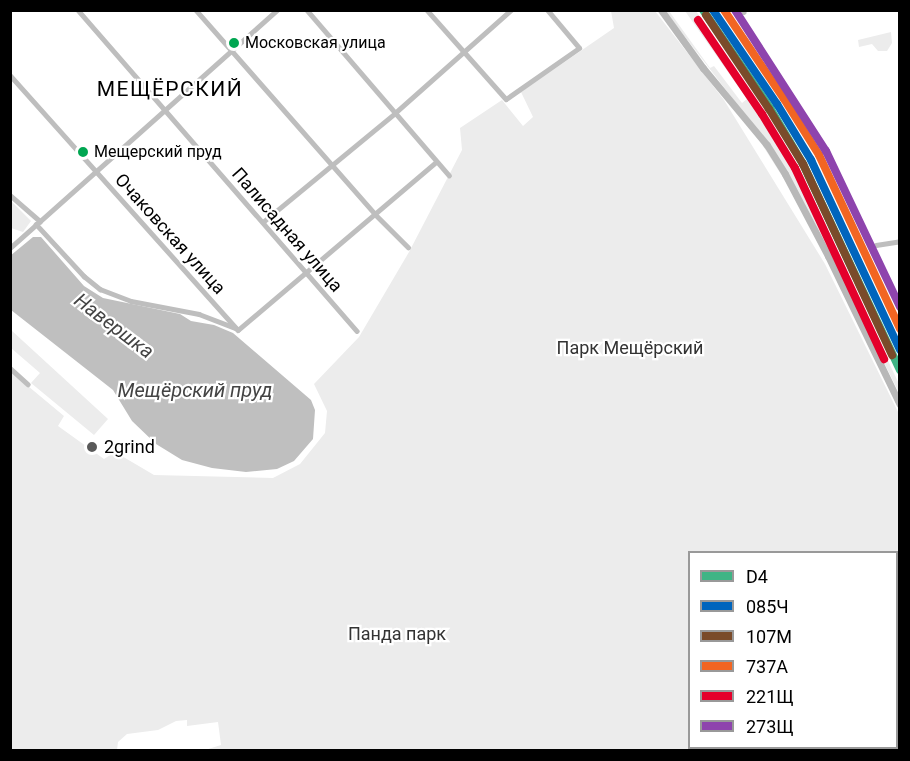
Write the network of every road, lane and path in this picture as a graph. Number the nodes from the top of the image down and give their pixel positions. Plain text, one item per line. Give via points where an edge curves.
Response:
1 (78, 10) edge
2 (196, 10) edge
3 (277, 10) edge
4 (307, 10) edge
5 (427, 10) edge
6 (511, 10) edge
7 (547, 10) edge
8 (661, 10) edge
9 (231, 51) junction
10 (464, 53) junction
11 (10, 75) edge
12 (164, 111) junction
13 (395, 113) junction
14 (436, 162) junction
15 (332, 166) junction
16 (95, 171) junction
17 (448, 174) dead end
18 (10, 195) edge
19 (375, 214) junction
20 (263, 222) junction
21 (38, 223) junction
22 (900, 241) edge
23 (876, 245) dead end
24 (408, 247) dead end
25 (10, 248) edge
26 (304, 270) junction
27 (238, 330) junction
28 (357, 331) dead end
29 (10, 368) edge
30 (28, 384) dead end
31 (900, 405) edge

1 - 12 street, Палисадная улица
2 - 9 street
3 - 9 street
4 - 13 street
5 - 10 street
6 - 10 street
7 - 10 street via 579,48 506,99
8 - 31 street via 767,145 785,174
9 - 12 street
9 - 15 street
10 - 13 street
11 - 16 street, Очаковская улица
12 - 16 street
12 - 20 street, Палисадная улица
13 - 14 street
13 - 15 street
14 - 17 street
14 - 19 street
15 - 19 street
15 - 20 street
16 - 21 street
16 - 27 street, Очаковская улица
18 - 21 street
19 - 24 street
19 - 26 street
20 - 26 street, Палисадная улица
21 - 25 street
21 - 27 street via 100,289 131,301 199,314
22 - 23 street
26 - 27 street
26 - 28 street, Палисадная улица
29 - 30 street

